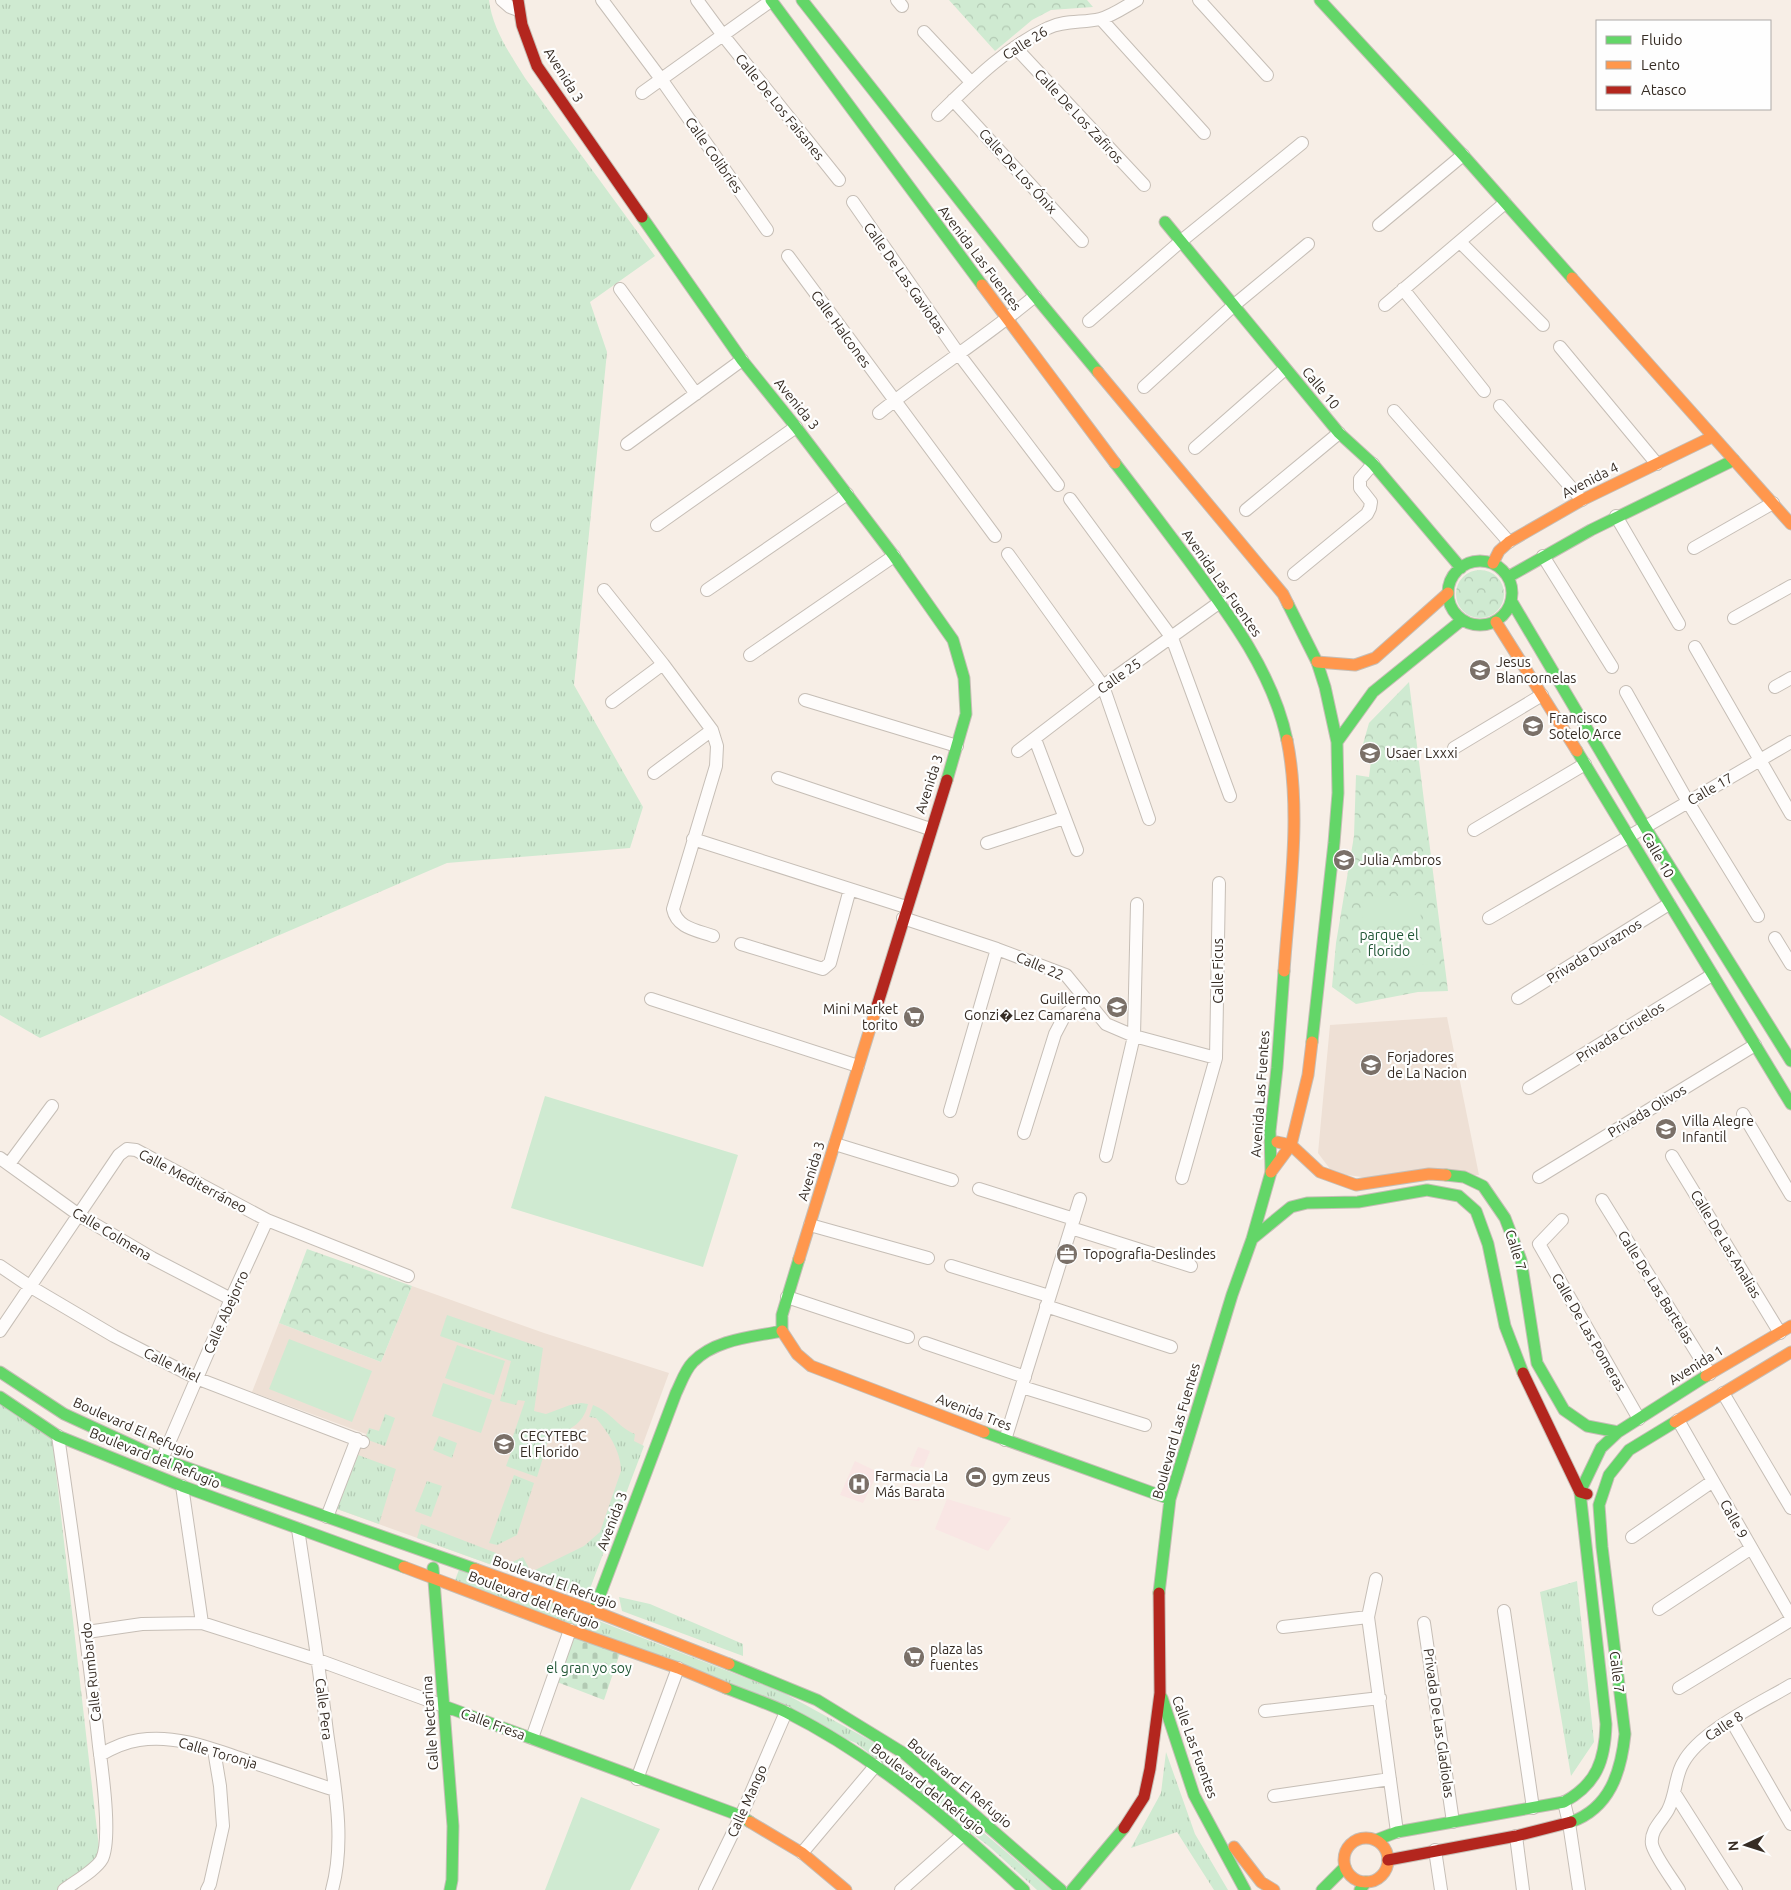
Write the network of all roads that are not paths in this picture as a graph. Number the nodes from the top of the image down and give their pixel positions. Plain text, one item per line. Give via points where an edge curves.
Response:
1 (502, 0) edge
2 (602, 0) edge
3 (697, 0) edge
4 (772, 0) edge
5 (802, 0) edge
6 (1137, 0) edge
7 (1199, 0) edge
8 (1320, 0) edge
9 (518, 5) edge
10 (1101, 19) junction
11 (924, 32) dead end
12 (722, 34) junction
13 (1015, 47) junction
14 (1268, 75) dead end
15 (661, 79) junction
16 (971, 82) junction
17 (642, 93) dead end
18 (954, 100) junction
19 (938, 115) dead end
20 (1204, 133) dead end
21 (1302, 143) dead end
22 (1464, 155) junction
23 (839, 180) dead end
24 (1144, 185) dead end
25 (853, 202) dead end
26 (1505, 203) junction
27 (1164, 222) dead end
28 (1379, 225) dead end
29 (767, 230) dead end
30 (1082, 241) dead end
31 (1180, 242) junction
32 (1460, 242) junction
33 (1308, 244) dead end
34 (788, 256) dead end
35 (620, 288) dead end
36 (1404, 289) junction
37 (1035, 296) junction
38 (1385, 304) dead end
39 (1233, 306) junction
40 (1007, 319) junction
41 (1089, 321) dead end
42 (1543, 325) dead end
43 (1560, 347) dead end
44 (958, 353) junction
45 (742, 360) junction
46 (1285, 369) junction
47 (1144, 387) dead end
48 (1484, 390) dead end
49 (696, 394) junction
50 (894, 401) junction
51 (1500, 406) dead end
52 (1394, 411) dead end
53 (879, 413) dead end
54 (796, 427) junction
55 (1339, 433) junction
56 (1712, 437) junction
57 (627, 444) dead end
58 (1194, 448) dead end
59 (1734, 460) junction
60 (1373, 464) junction
61 (1657, 464) junction
62 (1058, 485) dead end
63 (847, 494) junction
64 (1070, 499) dead end
65 (1582, 500) junction
66 (1773, 503) junction
67 (1246, 510) dead end
68 (1616, 516) junction
69 (1791, 524) edge
70 (657, 525) dead end
71 (995, 536) dead end
72 (1509, 542) junction
73 (1694, 548) dead end
74 (1008, 554) dead end
75 (894, 556) junction
76 (1543, 556) junction
77 (1493, 563) junction
78 (1461, 568) junction
79 (1294, 574) dead end
80 (1508, 577) junction
81 (1791, 586) edge
82 (604, 590) dead end
83 (707, 590) dead end
84 (1448, 593) junction
85 (1220, 602) junction
86 (1512, 602) junction
87 (1734, 618) dead end
88 (1462, 620) junction
89 (1496, 622) junction
90 (1679, 624) dead end
91 (1172, 638) junction
92 (1695, 647) dead end
93 (750, 655) dead end
94 (1317, 662) junction
95 (663, 664) junction
96 (1612, 667) dead end
97 (1791, 678) edge
98 (1103, 686) junction
99 (1775, 687) dead end
100 (1626, 692) dead end
101 (1542, 694) junction
102 (805, 700) dead end
103 (612, 702) dead end
104 (712, 730) junction
105 (1035, 738) junction
106 (1337, 742) junction
107 (1791, 742) edge
108 (957, 746) junction
109 (1454, 748) dead end
110 (1018, 751) dead end
111 (1760, 761) junction
112 (1585, 764) junction
113 (654, 773) dead end
114 (778, 778) dead end
115 (1230, 796) dead end
116 (1688, 802) junction
117 (1791, 814) edge
118 (1064, 818) junction
119 (1149, 819) dead end
120 (1645, 827) junction
121 (930, 829) junction
122 (1474, 830) dead end
123 (1630, 836) junction
124 (694, 840) junction
125 (987, 843) dead end
126 (1077, 850) dead end
127 (1218, 883) dead end
128 (850, 889) junction
129 (1137, 904) dead end
130 (1669, 904) junction
131 (905, 912) junction
132 (1758, 916) dead end
133 (1489, 918) dead end
134 (713, 936) dead end
135 (1775, 938) dead end
136 (741, 944) dead end
137 (997, 949) junction
138 (1791, 964) edge
139 (1712, 975) junction
140 (1518, 998) dead end
141 (651, 999) dead end
142 (1084, 999) junction
143 (1134, 1036) junction
144 (1755, 1045) junction
145 (1216, 1058) junction
146 (1791, 1061) edge
147 (858, 1066) junction
148 (1786, 1084) edge
149 (1529, 1088) dead end
150 (1791, 1104) edge
151 (52, 1106) dead end
152 (950, 1111) dead end
153 (1744, 1114) dead end
154 (1024, 1133) dead end
155 (1270, 1141) junction
156 (835, 1144) junction
157 (1291, 1145) junction
158 (1106, 1156) dead end
159 (1672, 1156) dead end
160 (4, 1161) edge
161 (1271, 1172) junction
162 (1539, 1177) dead end
163 (1182, 1178) dead end
164 (952, 1180) dead end
165 (1356, 1185) junction
166 (979, 1189) dead end
167 (1791, 1195) edge
168 (1080, 1199) dead end
169 (1602, 1200) dead end
170 (1358, 1202) junction
171 (79, 1215) junction
172 (267, 1220) junction
173 (1562, 1220) dead end
174 (1072, 1224) junction
175 (810, 1225) junction
176 (1252, 1239) junction
177 (928, 1258) dead end
178 (0, 1266) edge
179 (951, 1266) dead end
180 (1191, 1266) dead end
181 (408, 1276) dead end
182 (31, 1288) junction
183 (787, 1297) junction
184 (231, 1299) junction
185 (1048, 1301) junction
186 (1791, 1326) edge
187 (0, 1331) edge
188 (782, 1331) junction
189 (1780, 1333) junction
190 (908, 1337) dead end
191 (924, 1343) dead end
192 (1171, 1347) dead end
193 (1791, 1353) edge
194 (1730, 1362) junction
195 (0, 1372) edge
196 (1710, 1374) junction
197 (196, 1378) junction
198 (1742, 1381) junction
199 (1024, 1382) junction
200 (1723, 1393) junction
201 (0, 1397) edge
202 (1639, 1419) junction
203 (1678, 1420) junction
204 (1145, 1425) dead end
205 (1618, 1432) junction
206 (58, 1436) junction
207 (1005, 1440) junction
208 (162, 1459) junction
209 (1713, 1481) junction
210 (182, 1486) junction
211 (1580, 1492) junction
212 (1601, 1498) junction
213 (1170, 1499) junction
214 (1791, 1508) edge
215 (327, 1517) junction
216 (298, 1529) junction
217 (1632, 1537) dead end
218 (1750, 1549) junction
219 (433, 1554) junction
220 (432, 1578) junction
221 (1376, 1579) dead end
222 (1659, 1609) dead end
223 (594, 1611) junction
224 (1504, 1611) dead end
225 (1368, 1617) junction
226 (1791, 1619) edge
227 (202, 1623) junction
228 (1424, 1623) dead end
229 (1283, 1627) dead end
230 (570, 1630) junction
231 (87, 1632) junction
232 (318, 1660) junction
233 (681, 1670) junction
234 (1791, 1685) edge
235 (787, 1687) junction
236 (1679, 1688) dead end
237 (1160, 1692) junction
238 (1380, 1698) junction
239 (444, 1706) junction
240 (1265, 1711) dead end
241 (786, 1712) junction
242 (1731, 1720) junction
243 (532, 1738) junction
244 (214, 1750) junction
245 (100, 1755) junction
246 (876, 1765) junction
247 (638, 1779) junction
248 (1390, 1779) junction
249 (335, 1790) junction
250 (1675, 1794) junction
251 (1194, 1795) junction
252 (1274, 1796) dead end
253 (1564, 1802) junction
254 (1533, 1808) junction
255 (741, 1816) junction
256 (1453, 1822) junction
257 (1569, 1823) junction
258 (1791, 1824) edge
259 (1397, 1832) junction
260 (964, 1834) junction
261 (1516, 1836) junction
262 (1376, 1840) junction
263 (1435, 1850) junction
264 (802, 1853) junction
265 (1388, 1860) junction
266 (1345, 1867) junction
267 (1363, 1886) edge
268 (64, 1890) edge
269 (207, 1890) edge
270 (332, 1890) edge
271 (450, 1890) edge
272 (705, 1890) edge
273 (846, 1890) edge
274 (901, 1890) edge
275 (1024, 1890) edge
276 (1060, 1890) edge
277 (1072, 1890) edge
278 (1245, 1890) edge
279 (1274, 1890) edge
280 (1322, 1890) edge
281 (1441, 1890) edge
282 (1524, 1890) edge
283 (1579, 1890) edge
284 (1679, 1890) edge
285 (1736, 1890) edge

1 - 9 street via 510,7
2 - 15 street, Calle Colibríes
3 - 12 street, Calle De Los Faisanes
4 - 12 street
4 - 40 main road, Avenida Las Fuentes
5 - 37 main road, Avenida Las Fuentes
6 - 10 street, Calle 26
7 - 14 street
8 - 22 main road
9 - 45 main road, Avenida 3 via 537,66
10 - 13 street, Calle 26 via 1049,27
10 - 20 street
11 - 16 street
12 - 15 street
12 - 23 street, Calle De Los Faisanes
13 - 16 street, Calle 26
13 - 24 street, Calle De Los Zafiros
15 - 17 street
15 - 29 street, Calle Colibríes
16 - 18 street, Calle 26
18 - 19 street, Calle 26
18 - 30 street, Calle De Los Ónix
21 - 31 street
22 - 26 main road
22 - 28 street
25 - 44 street, Calle De Las Gaviotas
26 - 32 street
26 - 56 main road
27 - 31 main road, Calle 10
31 - 39 main road, Calle 10
31 - 41 street
32 - 36 street
32 - 42 street
33 - 39 street
34 - 50 street, Calle Halcones
35 - 49 street
36 - 38 street
36 - 48 street
37 - 40 street
37 - 94 main road, Avenida Las Fuentes via 1283,594
39 - 46 main road, Calle 10
39 - 47 street
40 - 44 street
40 - 85 main road, Avenida Las Fuentes
43 - 61 street
44 - 50 street
44 - 62 street, Calle De Las Gaviotas
45 - 49 street
45 - 54 main road, Avenida 3
46 - 55 main road, Calle 10
46 - 58 street
49 - 57 street
50 - 53 street
50 - 71 street, Calle Halcones
51 - 65 street
52 - 72 street
54 - 63 main road, Avenida 3
54 - 70 street
55 - 60 main road, Calle 10
55 - 67 street
56 - 59 main road
56 - 61 main road, Avenida 4
59 - 66 main road
59 - 68 main road
60 - 78 main road, Calle 10
60 - 79 street via 1360,479 1360,488 1371,502 1367,514
61 - 65 main road, Avenida 4
63 - 75 main road, Avenida 3
63 - 83 street
64 - 91 street
65 - 72 main road, Avenida 4
66 - 69 main road
66 - 73 street
68 - 76 main road
68 - 90 street
72 - 77 main road, Avenida 4
74 - 98 street
75 - 93 street
75 - 108 main road, Avenida 3 via 953,640 964,678 966,714
76 - 80 main road
76 - 96 street
77 - 78 main road via 1482,561
77 - 80 main road
78 - 84 main road via 1454,575
80 - 86 main road
81 - 87 street
82 - 95 street
84 - 88 main road via 1452,608
84 - 94 main road via 1375,658 1355,665
85 - 91 street, Calle 25
85 - 155 main road, Avenida Las Fuentes via 1263,671 1283,720 1293,769 1294,836
86 - 89 main road via 1506,614
86 - 120 main road, Calle 10
88 - 89 main road via 1479,626
88 - 106 main road via 1373,692
89 - 101 main road, Calle 10
91 - 98 street, Calle 25
91 - 115 street
92 - 111 street
94 - 106 main road, Avenida Las Fuentes
95 - 103 street
95 - 104 street
97 - 99 street
98 - 105 street, Calle 25
98 - 119 street
100 - 116 street
101 - 109 street
101 - 112 main road, Calle 10
102 - 108 street
104 - 113 street
104 - 124 street via 717,746 716,766
105 - 110 street, Calle 25
105 - 118 street
106 - 157 main road, Avenida Las Fuentes via 1338,793 1333,853 1308,1075
107 - 111 street, Calle 17
108 - 121 main road, Avenida 3
111 - 116 street, Calle 17
111 - 117 street
112 - 122 street
112 - 123 main road, Calle 10
114 - 121 street
116 - 120 street, Calle 17
116 - 132 street
118 - 125 street
118 - 126 street
120 - 123 street, Calle 17
120 - 146 main road, Calle 10
121 - 131 main road, Avenida 3
123 - 130 main road, Calle 10
123 - 133 street, Calle 17
124 - 128 street, Calle 22
124 - 134 street via 673,909 674,918 683,926
127 - 145 street, Calle Ficus
128 - 131 street, Calle 22
128 - 136 street via 830,963 823,969
129 - 143 street
130 - 139 main road, Calle 10
130 - 140 street, Privada Duraznos
131 - 137 street, Calle 22
131 - 147 main road, Avenida 3
135 - 138 street
137 - 142 street, Calle 22 via 1066,975
137 - 152 street
139 - 144 main road, Calle 10
139 - 149 street, Privada Ciruelos
141 - 147 street
142 - 143 street, Calle 22 via 1106,1024
142 - 154 street via 1064,1015 1055,1034
143 - 145 street, Calle 22
143 - 158 street
144 - 148 main road, Calle 10
144 - 162 street, Privada Olivos
145 - 163 street, Calle Ficus
147 - 156 main road, Avenida 3
148 - 150 main road, Calle 10
151 - 160 street
153 - 167 street
155 - 157 main road
155 - 161 main road, Avenida Las Fuentes
156 - 164 street
156 - 175 main road, Avenida 3
157 - 161 main road, Avenida Las Fuentes
157 - 165 main road, Calle 7 via 1320,1172
159 - 189 street, Calle De Las Analias
160 - 171 street, Calle Colmena
161 - 176 main road, Boulevard Las Fuentes
165 - 170 street
165 - 205 main road, Calle 7 via 1429,1174 1464,1177 1483,1186 1505,1218 1522,1260 1537,1363 1564,1410 1587,1426
166 - 174 street
168 - 174 street
169 - 196 street, Calle De Las Bartelas
170 - 176 main road, Calle 7 via 1320,1202 1291,1207
170 - 211 main road, Calle 7 via 1427,1190 1459,1196 1476,1211 1488,1244 1504,1326
171 - 172 street, Calle Mediterráneo via 119,1155 127,1149 136,1150
171 - 182 street, Calle Mediterráneo
171 - 184 street, Calle Colmena
172 - 181 street, Calle Mediterráneo
172 - 184 street, Calle Abejorro
173 - 202 street, Calle De Las Pomeras via 1539,1244
174 - 180 street
174 - 185 street
175 - 177 street
175 - 183 main road, Avenida 3
176 - 213 main road, Boulevard Las Fuentes
178 - 182 street, Calle Miel
179 - 185 street
182 - 187 street, Calle Mediterráneo
182 - 197 street, Calle Miel
183 - 188 main road, Avenida 3
183 - 190 street
184 - 197 street, Calle Abejorro
185 - 192 street
185 - 199 street
186 - 189 main road, Avenida 1
188 - 207 main road, Avenida Tres via 797,1354 811,1366
188 - 223 main road, Avenida 3 via 711,1349 693,1362 673,1402
189 - 194 main road, Avenida 1
191 - 199 street
193 - 198 main road
194 - 196 main road, Avenida 1
194 - 198 street
195 - 208 main road, Boulevard El Refugio via 64,1414
196 - 202 main road, Avenida 1
197 - 208 street, Calle Abejorro
197 - 215 street, Calle Miel via 360,1440
198 - 200 main road
199 - 204 street
199 - 207 street
200 - 203 main road
200 - 214 street
201 - 206 main road, Boulevard del Refugio
202 - 205 main road, Avenida 1
203 - 209 street, Calle 9
203 - 212 main road, Calle 7 via 1629,1450 1610,1475
205 - 211 main road via 1601,1448
206 - 210 main road, Boulevard del Refugio
206 - 231 street, Calle Rumbardo
207 - 213 main road, Avenida Tres
208 - 215 main road, Boulevard El Refugio
209 - 217 street
209 - 218 street, Calle 9
210 - 216 main road, Boulevard del Refugio
210 - 227 street
211 - 212 main road
211 - 253 main road, Calle 7 via 1607,1742 1596,1776 1576,1797
212 - 257 main road, Calle 7 via 1602,1547 1625,1734 1623,1755 1618,1774 1601,1804 1585,1817
213 - 237 main road, Boulevard Las Fuentes via 1159,1586
215 - 219 main road, Boulevard El Refugio
216 - 220 main road, Boulevard del Refugio
216 - 232 street, Calle Pera
218 - 222 street
218 - 226 street, Calle 9
219 - 220 main road, Calle Nectarina
219 - 223 main road, Boulevard El Refugio
220 - 230 main road, Boulevard del Refugio
220 - 239 main road, Calle Nectarina
221 - 225 street
223 - 235 main road, Boulevard El Refugio
224 - 254 street
225 - 229 street
225 - 238 street
226 - 236 street
227 - 231 street, Calle Fresa via 142,1624
227 - 232 street, Calle Fresa
228 - 256 street, Privada De Las Gladiolas
230 - 233 main road, Boulevard del Refugio
230 - 243 street
231 - 245 street, Calle Rumbardo
232 - 239 street, Calle Fresa
232 - 249 street, Calle Pera
233 - 235 main road via 693,1666 774,1696 783,1694
233 - 241 main road, Boulevard del Refugio
233 - 247 street
234 - 242 street, Calle 8
235 - 276 main road, Boulevard El Refugio via 817,1700 905,1754
237 - 251 main road, Calle Las Fuentes
237 - 277 main road, Boulevard Las Fuentes via 1144,1797 1120,1835
238 - 240 street
238 - 248 street
239 - 243 main road, Calle Fresa
239 - 271 main road, Calle Nectarina via 452,1826
241 - 246 main road, Boulevard del Refugio
241 - 255 street, Calle Mango
242 - 250 street, Calle 8 via 1705,1737 1685,1759
242 - 258 street
243 - 247 main road, Calle Fresa
244 - 245 street, Calle Toronja via 180,1740 149,1738 126,1742
244 - 249 street, Calle Toronja
244 - 269 street via 223,1826
245 - 268 street, Calle Rumbardo via 105,1807 104,1851 95,1867
246 - 260 main road, Boulevard del Refugio
246 - 264 street
247 - 255 main road, Calle Fresa
248 - 252 street
248 - 259 street
249 - 270 street, Calle Pera via 338,1854
250 - 284 street, Calle 8 via 1652,1838 1653,1849
250 - 285 street
251 - 278 main road, Calle Las Fuentes
251 - 279 main road via 1261,1882
253 - 254 main road
253 - 257 street
254 - 256 main road
255 - 264 main road, Calle Fresa
255 - 272 street, Calle Mango
256 - 259 main road
257 - 261 main road, Calle 7
257 - 283 street
259 - 262 main road
260 - 274 street
260 - 275 main road, Boulevard del Refugio
261 - 263 main road, Calle 7
261 - 282 street
262 - 265 main road via 1385,1848
262 - 266 main road via 1359,1839 1352,1843 1346,1852
263 - 265 main road, Calle 7
263 - 281 street
264 - 273 main road, Calle Fresa
265 - 267 main road via 1380,1877
266 - 267 main road
266 - 280 main road

